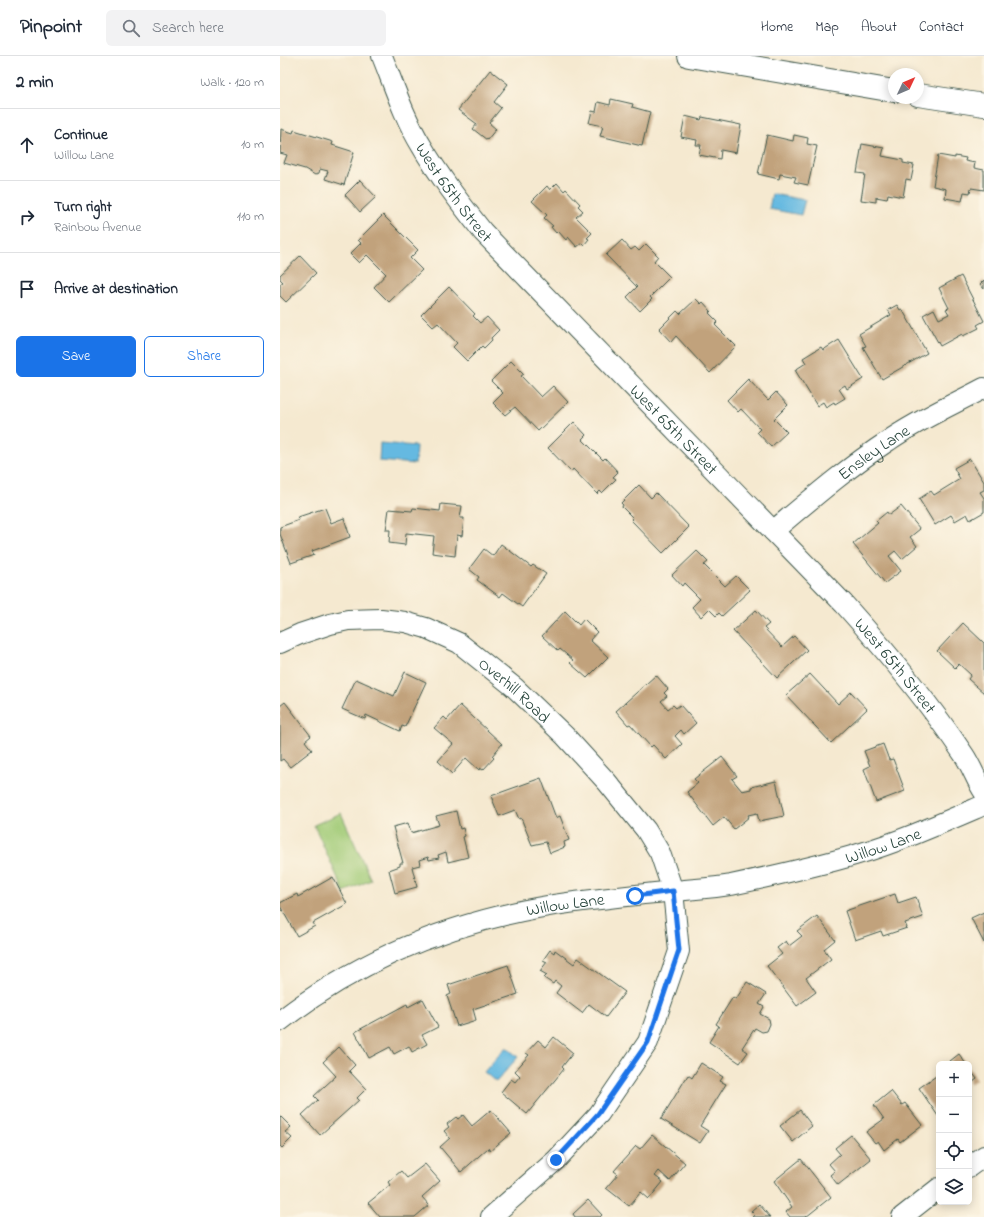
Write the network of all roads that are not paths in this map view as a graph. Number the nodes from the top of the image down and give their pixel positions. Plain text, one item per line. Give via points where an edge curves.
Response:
1 (382, 56) edge
2 (689, 56) edge
3 (888, 90) edge
4 (924, 96) edge
5 (984, 105) edge
6 (984, 388) edge
7 (773, 531) junction
8 (280, 644) edge
9 (984, 792) edge
10 (984, 805) edge
11 (673, 891) junction
12 (280, 1021) edge
13 (984, 1156) edge
14 (972, 1164) edge
15 (936, 1190) edge
16 (490, 1217) edge
17 (902, 1217) edge

1 - 7 street, West 65th Street via 401,106 421,145 453,195 483,232
2 - 3 street
4 - 5 street
6 - 7 street, Ensley Lane via 888,440 822,489
7 - 9 street, West 65th Street via 844,604 891,658 961,750
8 - 11 street, Overhill Road via 330,624 348,620 381,619 426,628 459,643 514,687 565,736 607,782 648,833 660,853
10 - 11 street, Willow Lane via 857,855 807,869 730,885
11 - 12 street, Willow Lane via 558,905 489,917 435,934 394,951 338,980
11 - 16 street, Overhill Road via 679,950 648,1042 598,1114 556,1160
13 - 14 street
15 - 17 street

